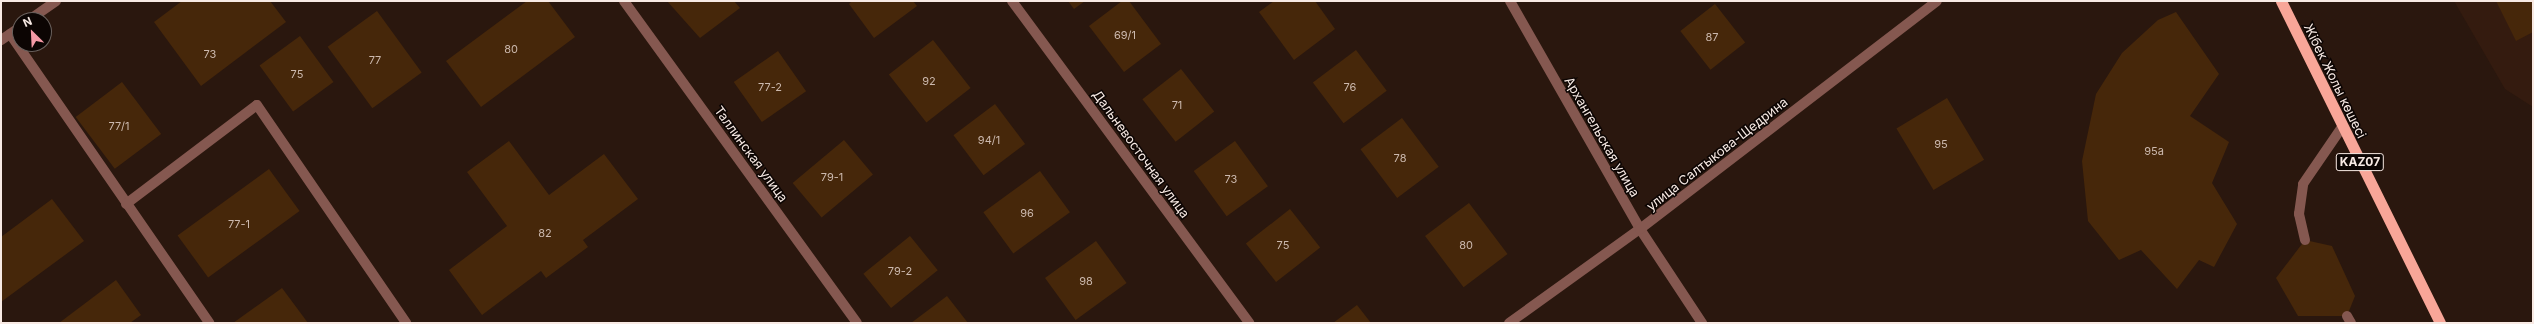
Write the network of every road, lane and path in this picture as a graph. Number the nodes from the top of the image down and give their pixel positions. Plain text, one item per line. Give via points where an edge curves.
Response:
1 (56, 1) edge
2 (624, 1) edge
3 (1012, 1) edge
4 (1510, 1) edge
5 (1937, 1) edge
6 (2281, 1) edge
7 (40, 12) edge
8 (10, 34) joint
9 (1, 40) edge
10 (2342, 127) junction
11 (126, 204) junction
12 (1640, 229) junction
13 (2305, 240) dead end
14 (209, 323) edge
15 (406, 323) edge
16 (857, 323) edge
17 (1249, 323) edge
18 (1509, 323) edge
19 (1702, 323) edge
20 (2440, 323) edge

1 - 7 street
2 - 16 street, Таллинская улица
3 - 17 street, Дальневосточная улица
4 - 12 street, Архангельская улица
5 - 12 street, улица Салтыкова-Щедрина
6 - 10 highway, Жібек Жолы көшесі / KAZ07
8 - 9 street
8 - 11 street
10 - 13 street via 2303,184 2299,214
10 - 20 highway, Жібек Жолы көшесі / KAZ07
11 - 14 street
11 - 15 street via 257,105
12 - 18 street, улица Салтыкова-Щедрина
12 - 19 street, Архангельская улица

